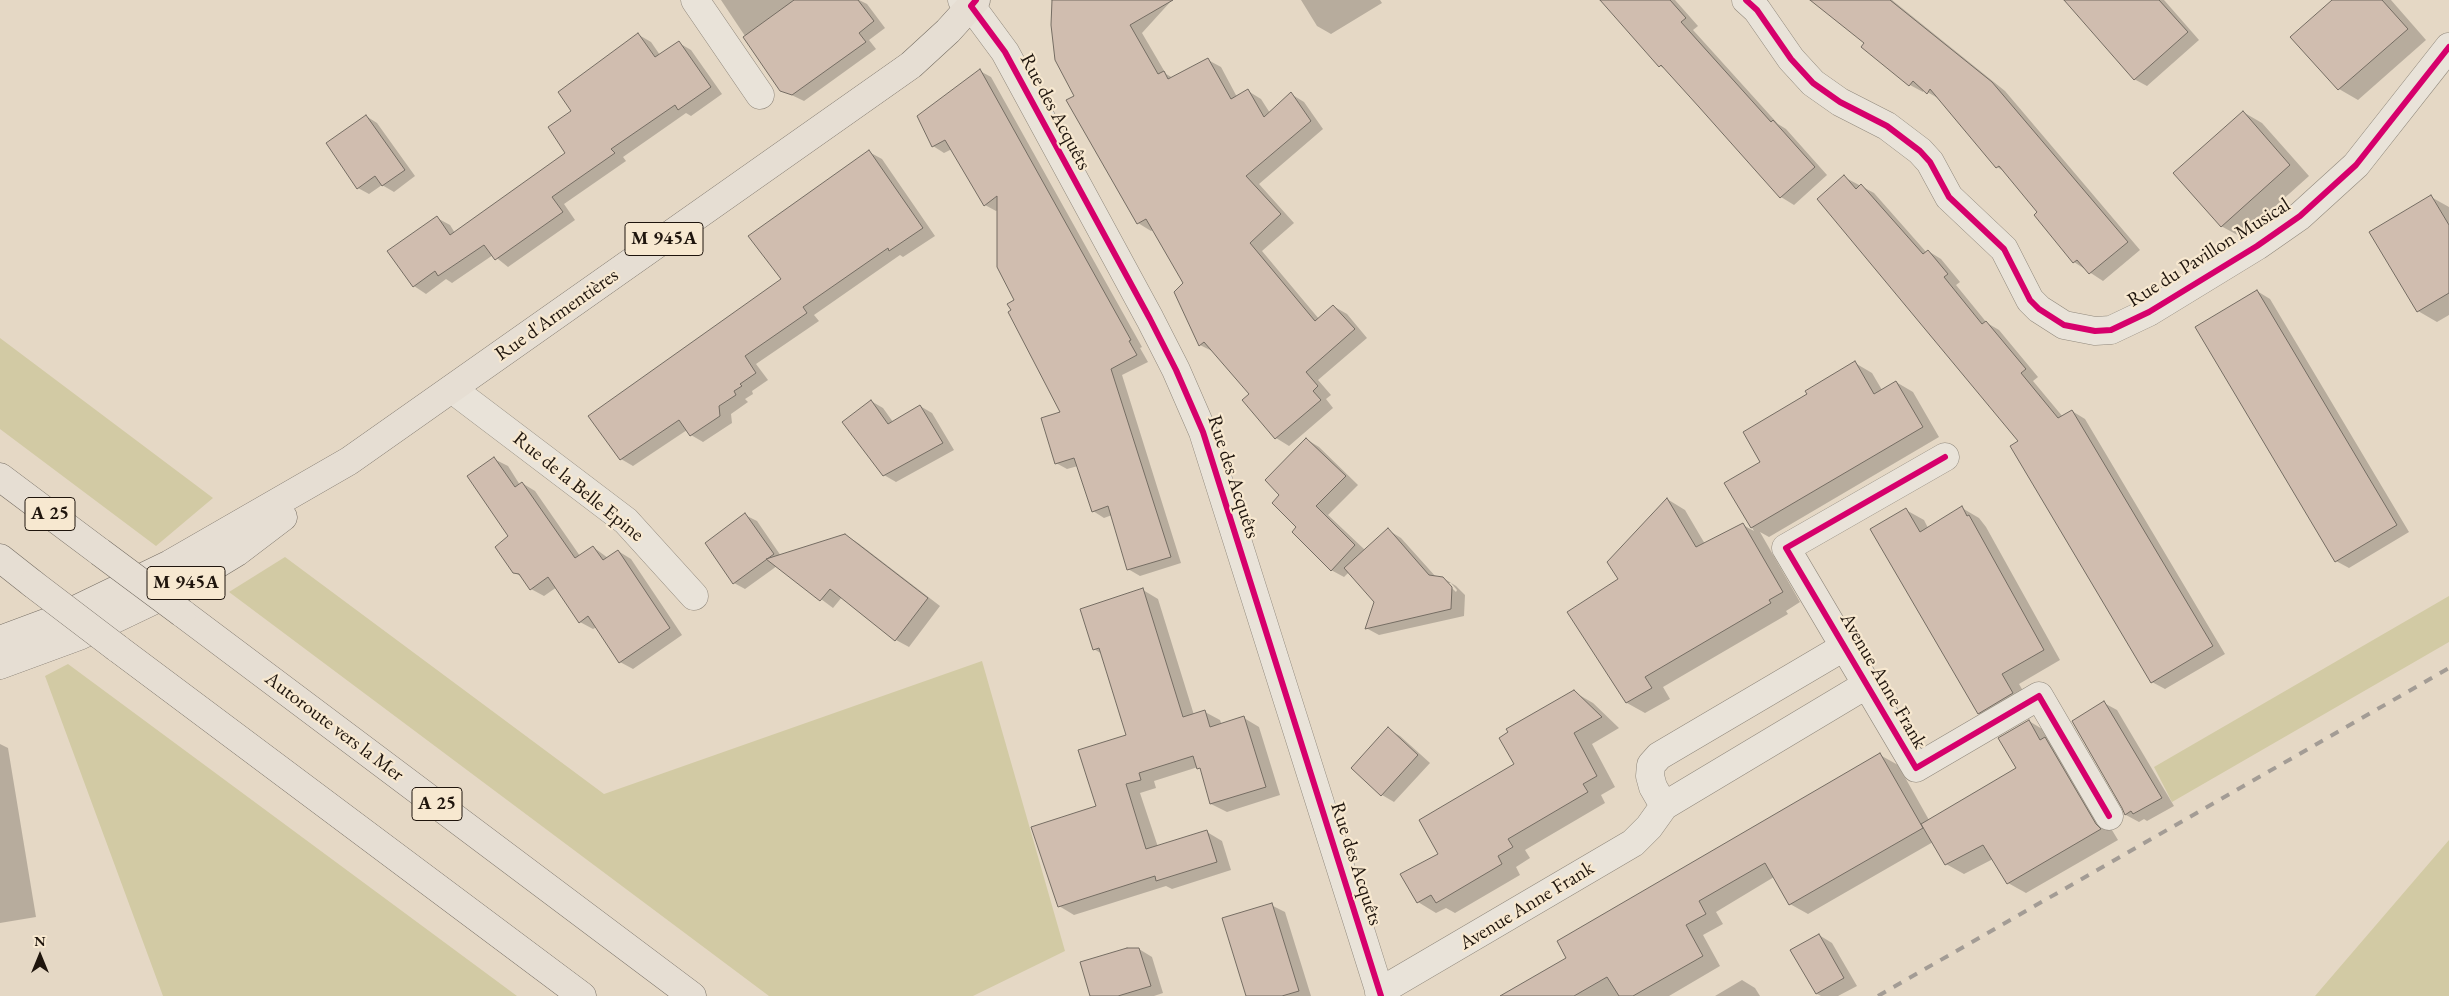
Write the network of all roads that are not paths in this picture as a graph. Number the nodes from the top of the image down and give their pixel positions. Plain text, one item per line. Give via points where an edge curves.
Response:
1 (695, 0) edge
2 (1746, 0) edge
3 (969, 2) edge
4 (2449, 47) edge
5 (760, 95) dead end
6 (452, 389) junction
7 (1945, 457) dead end
8 (349, 461) junction
9 (0, 477) edge
10 (0, 558) edge
11 (694, 596) dead end
12 (0, 640) edge
13 (1844, 647) junction
14 (0, 664) edge
15 (1866, 685) junction
16 (1664, 806) junction
17 (2109, 816) dead end
18 (1380, 994) edge
19 (582, 996) edge
20 (692, 996) edge

1 - 5 street
2 - 4 street, Rue du Pavillon Musical via 1813,83 1840,102 1887,126 1920,151 1930,162 1949,197 2004,249 2030,300 2051,318 2095,331 2111,330 2129,323 2281,231 2356,165
3 - 6 main road, Rue d'Armentières / M 945A via 948,31 911,65
3 - 18 street, Rue des Acquêts via 1005,52 1158,336 1203,432
6 - 8 main road, Rue d'Armentières / M 945A
6 - 11 street, Rue de la Belle Epine via 626,521
7 - 13 street, Avenue Anne Frank via 1786,548
8 - 12 main road, Rue d'Armentières / M 945A via 163,568 56,619
8 - 14 main road, Rue d'Armentières / M 945A via 261,534 171,592 79,636
9 - 20 main road, Autoroute vers la Mer / A 25, bridge
10 - 19 main road, bridge
13 - 15 street, Avenue Anne Frank
13 - 16 street, Avenue Anne Frank via 1659,756 1652,765 1650,776
15 - 16 street, Avenue Anne Frank
15 - 17 street, Avenue Anne Frank via 1916,768 2039,696
16 - 18 street, Avenue Anne Frank via 1633,843

